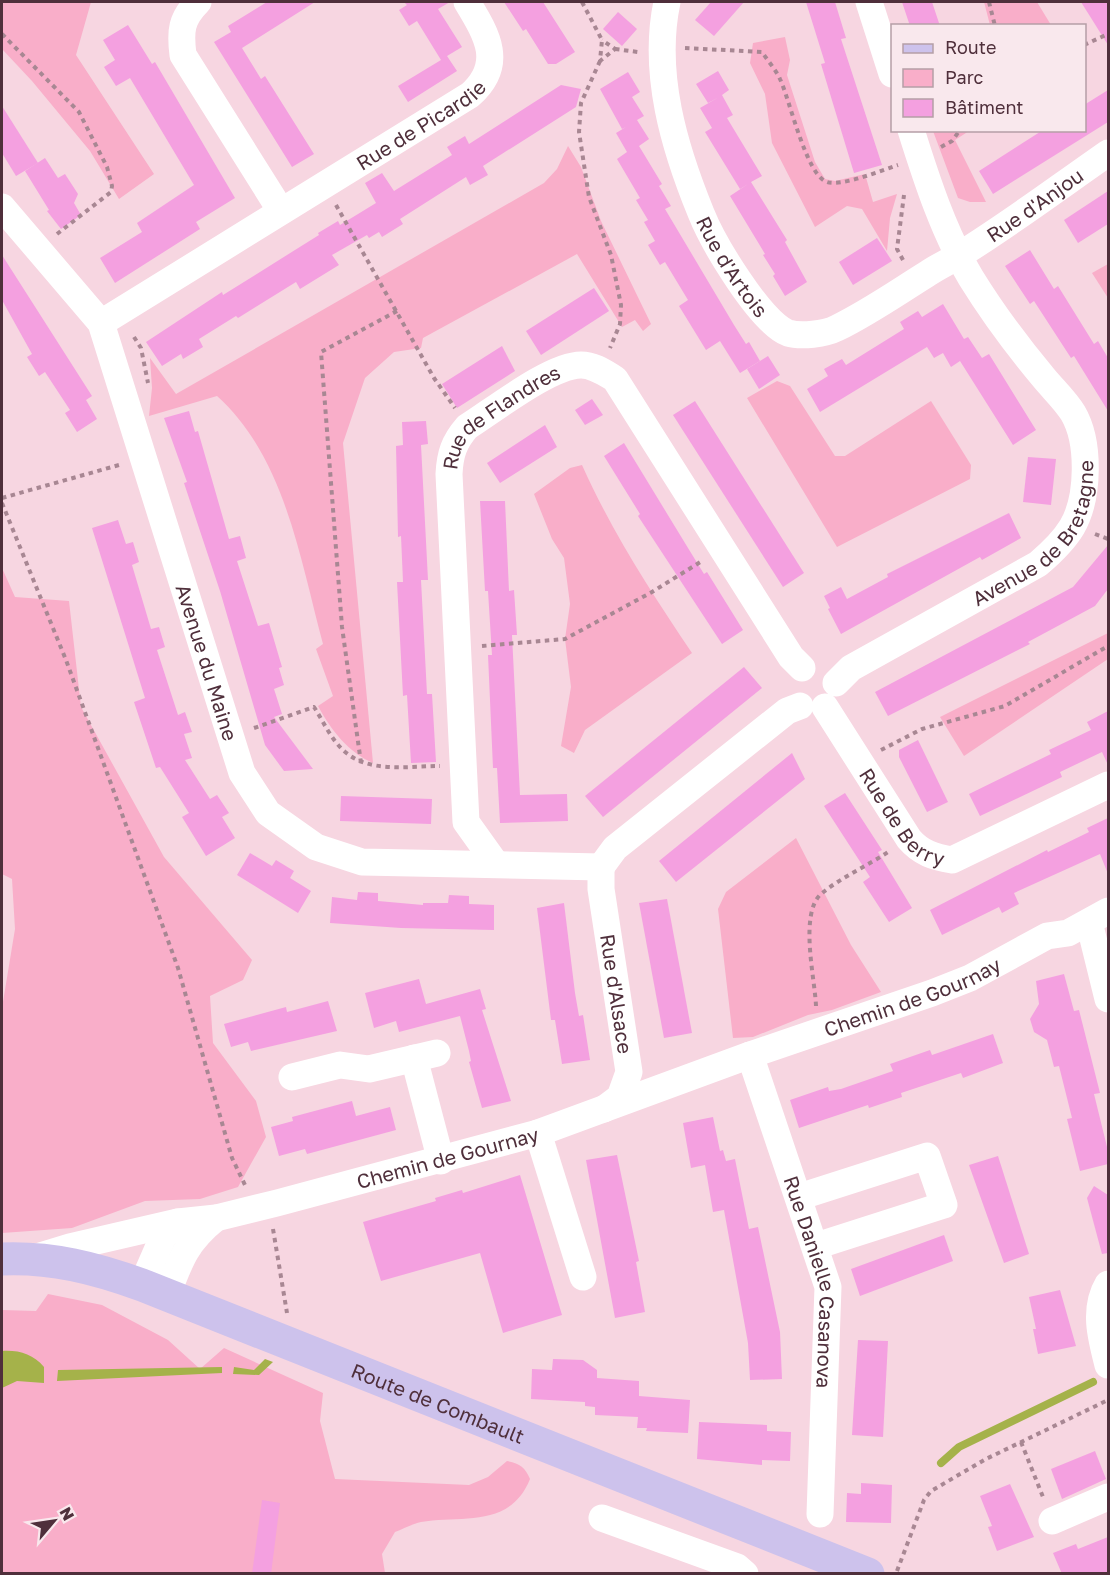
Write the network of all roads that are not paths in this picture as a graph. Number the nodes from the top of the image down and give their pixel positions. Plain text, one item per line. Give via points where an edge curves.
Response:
1 (198, 2) edge
2 (467, 2) edge
3 (667, 2) edge
4 (869, 2) edge
5 (891, 71) edge
6 (912, 132) edge
7 (1108, 153) edge
8 (2, 207) edge
9 (281, 211) junction
10 (958, 256) junction
11 (101, 324) junction
12 (802, 668) junction
13 (820, 699) junction
14 (1108, 785) edge
15 (496, 864) junction
16 (601, 867) junction
17 (1099, 916) edge
18 (1108, 999) edge
19 (627, 1053) junction
20 (750, 1055) junction
21 (292, 1077) dead end
22 (674, 1083) junction
23 (604, 1109) junction
24 (538, 1133) junction
25 (441, 1161) junction
26 (799, 1197) junction
27 (216, 1218) junction
28 (178, 1222) junction
29 (816, 1246) junction
30 (34, 1258) junction
31 (2, 1259) edge
32 (583, 1277) dead end
33 (1108, 1284) edge
34 (154, 1290) junction
35 (1108, 1365) edge
36 (1108, 1497) edge
37 (820, 1515) dead end
38 (602, 1518) dead end
39 (1052, 1521) road end
40 (811, 1563) edge
41 (745, 1574) edge
42 (868, 1574) edge

1 - 9 street via 186,14 180,29 183,55
2 - 9 street, Rue de Picardie via 487,35 490,60 482,84
3 - 10 street, Rue d'Artois via 662,48 672,132 688,181 705,222 761,312 774,326 790,334 836,329
4 - 5 street
6 - 10 street, Avenue de Bretagne
7 - 10 street, Rue d'Anjou
8 - 11 street, Avenue du Maine
9 - 11 street, Rue de Picardie
10 - 13 street, Avenue de Bretagne via 1073,413 1082,435 1086,463 1074,525 1038,564 851,668
11 - 15 street, Avenue du Maine via 242,773 268,813 316,848 362,862
12 - 13 street via 808,665 829,670
12 - 13 street via 792,679 795,700
12 - 15 street, Rue de Flandres via 791,657 615,379 584,364 562,367 467,427 456,439 450,455 462,765 466,822
13 - 14 street, Rue de Berry via 909,839 933,857 952,860
13 - 16 street, Avenue de Bretagne via 787,711 615,848
15 - 16 street, Avenue du Maine
16 - 19 street, Rue d'Alsace via 602,898
17 - 18 street
17 - 20 street, Chemin de Gournay via 1068,933 1047,936 970,978
19 - 22 street via 657,1079
19 - 23 street, Rue d'Alsace via 626,1086 620,1097
20 - 22 street, Chemin de Gournay
20 - 26 street, Rue Danielle Casanova
21 - 25 street via 340,1065 369,1069 425,1055
22 - 23 street, Chemin de Gournay
23 - 24 street, Chemin de Gournay
24 - 25 street, Chemin de Gournay
24 - 32 street
25 - 27 street, Chemin de Gournay
26 - 29 street, Rue Danielle Casanova
26 - 29 street via 927,1156 944,1205
27 - 28 street, Chemin de Gournay
27 - 34 street, Chemin de Gournay via 197,1233
28 - 30 street, Chemin de Gournay
28 - 34 street via 163,1237
29 - 37 street, Rue Danielle Casanova via 830,1296
30 - 31 main road, Route de Combault
30 - 34 main road, Route de Combault via 71,1263
33 - 35 street via 1101,1297 1100,1324
34 - 40 main road, Route de Combault via 284,1340
36 - 39 street
38 - 41 street via 737,1567
40 - 42 main road, Route de Combault

